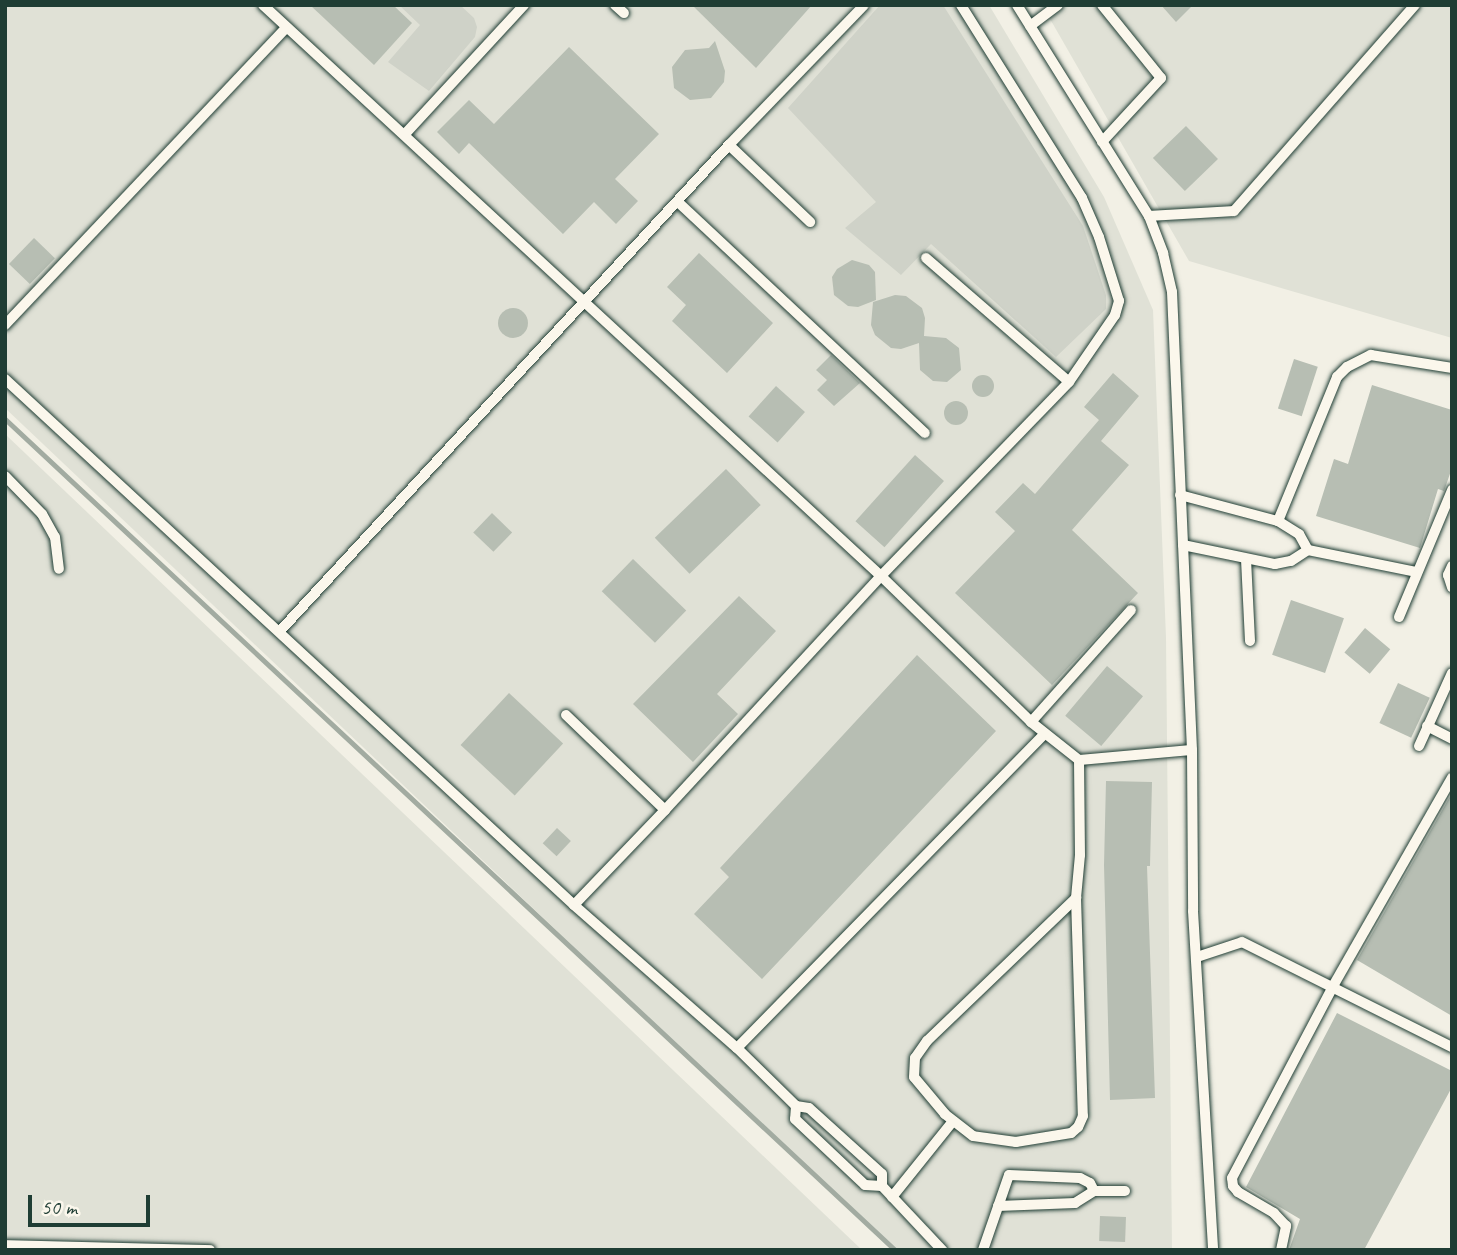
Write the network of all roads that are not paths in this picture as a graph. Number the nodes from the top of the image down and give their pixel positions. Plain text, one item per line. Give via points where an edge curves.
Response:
1 (263, 5) edge
2 (524, 5) edge
3 (615, 5) edge
4 (864, 5) edge
5 (961, 5) edge
6 (1017, 5) edge
7 (1058, 5) edge
8 (1102, 5) edge
9 (1415, 5) edge
10 (624, 13) dead end
11 (1030, 26) junction
12 (286, 28) junction
13 (405, 134) junction
14 (1102, 142) junction
15 (729, 145) junction
16 (678, 202) junction
17 (1149, 216) junction
18 (810, 222) dead end
19 (926, 258) dead end
20 (583, 303) junction
21 (5, 325) edge
22 (1452, 368) edge
23 (5, 379) edge
24 (1069, 382) junction
25 (925, 433) dead end
26 (5, 477) edge
27 (1452, 490) edge
28 (1181, 495) junction
29 (1278, 521) junction
30 (1183, 545) junction
31 (1308, 550) junction
32 (1246, 559) junction
33 (1452, 566) edge
34 (59, 569) dead end
35 (1416, 572) junction
36 (881, 576) junction
37 (1452, 587) edge
38 (1130, 610) dead end
39 (1399, 617) dead end
40 (280, 631) junction
41 (1250, 641) dead end
42 (1452, 673) edge
43 (566, 715) dead end
44 (1031, 722) junction
45 (1427, 726) junction
46 (1044, 734) junction
47 (1452, 739) edge
48 (1419, 746) dead end
49 (1192, 750) junction
50 (1079, 760) junction
51 (1452, 778) edge
52 (665, 810) junction
53 (1076, 898) junction
54 (574, 905) junction
55 (1197, 957) junction
56 (1328, 986) junction
57 (1452, 1047) edge
58 (737, 1048) junction
59 (796, 1106) junction
60 (953, 1121) junction
61 (882, 1186) junction
62 (1094, 1191) junction
63 (1125, 1191) dead end
64 (892, 1197) junction
65 (998, 1206) junction
66 (5, 1245) edge
67 (210, 1250) edge
68 (942, 1250) edge
69 (983, 1250) edge
70 (1213, 1250) edge
71 (1281, 1250) edge

1 - 12 lane
2 - 13 lane
3 - 10 lane
4 - 15 lane
5 - 24 lane via 1082,198 1112,274 1119,301 1115,315
6 - 11 lane
7 - 11 lane
8 - 14 lane via 1161,78
9 - 17 lane via 1234,211
11 - 14 lane
12 - 13 lane
12 - 21 lane
13 - 20 lane
14 - 17 lane
15 - 16 lane
15 - 18 lane
16 - 20 lane
16 - 25 lane
17 - 28 lane via 1172,292
19 - 24 lane
20 - 36 lane
20 - 40 lane
22 - 29 lane via 1371,355 1347,367 1337,377
23 - 40 lane
24 - 36 lane
26 - 34 lane via 42,514 55,537
27 - 35 lane
28 - 29 lane
28 - 30 lane
29 - 31 lane via 1299,534
30 - 32 lane
30 - 49 lane
31 - 32 lane via 1275,564
31 - 35 lane
32 - 41 lane
33 - 37 lane via 1448,575
35 - 39 lane
36 - 44 lane
36 - 52 lane
38 - 44 lane
40 - 54 lane
42 - 45 lane
43 - 52 lane
44 - 46 lane
45 - 47 lane
45 - 48 lane
46 - 50 lane
46 - 58 lane
49 - 50 lane
49 - 55 lane
50 - 53 lane
51 - 56 lane
52 - 54 lane
53 - 60 lane via 927,1041 915,1058 914,1077
53 - 60 lane via 1083,1116 1078,1127 1071,1133 1016,1142 992,1141 973,1136
54 - 58 lane
55 - 56 lane via 1242,942
55 - 70 lane
56 - 57 lane
56 - 71 lane via 1232,1178 1238,1192 1274,1213 1286,1226
58 - 59 lane
59 - 61 lane via 809,1108 882,1174
59 - 61 lane via 795,1119 865,1185
60 - 64 lane
61 - 64 lane
62 - 63 lane
62 - 65 lane via 1075,1203
62 - 65 lane via 1080,1178 1012,1174
64 - 68 lane
65 - 69 lane
66 - 67 lane

